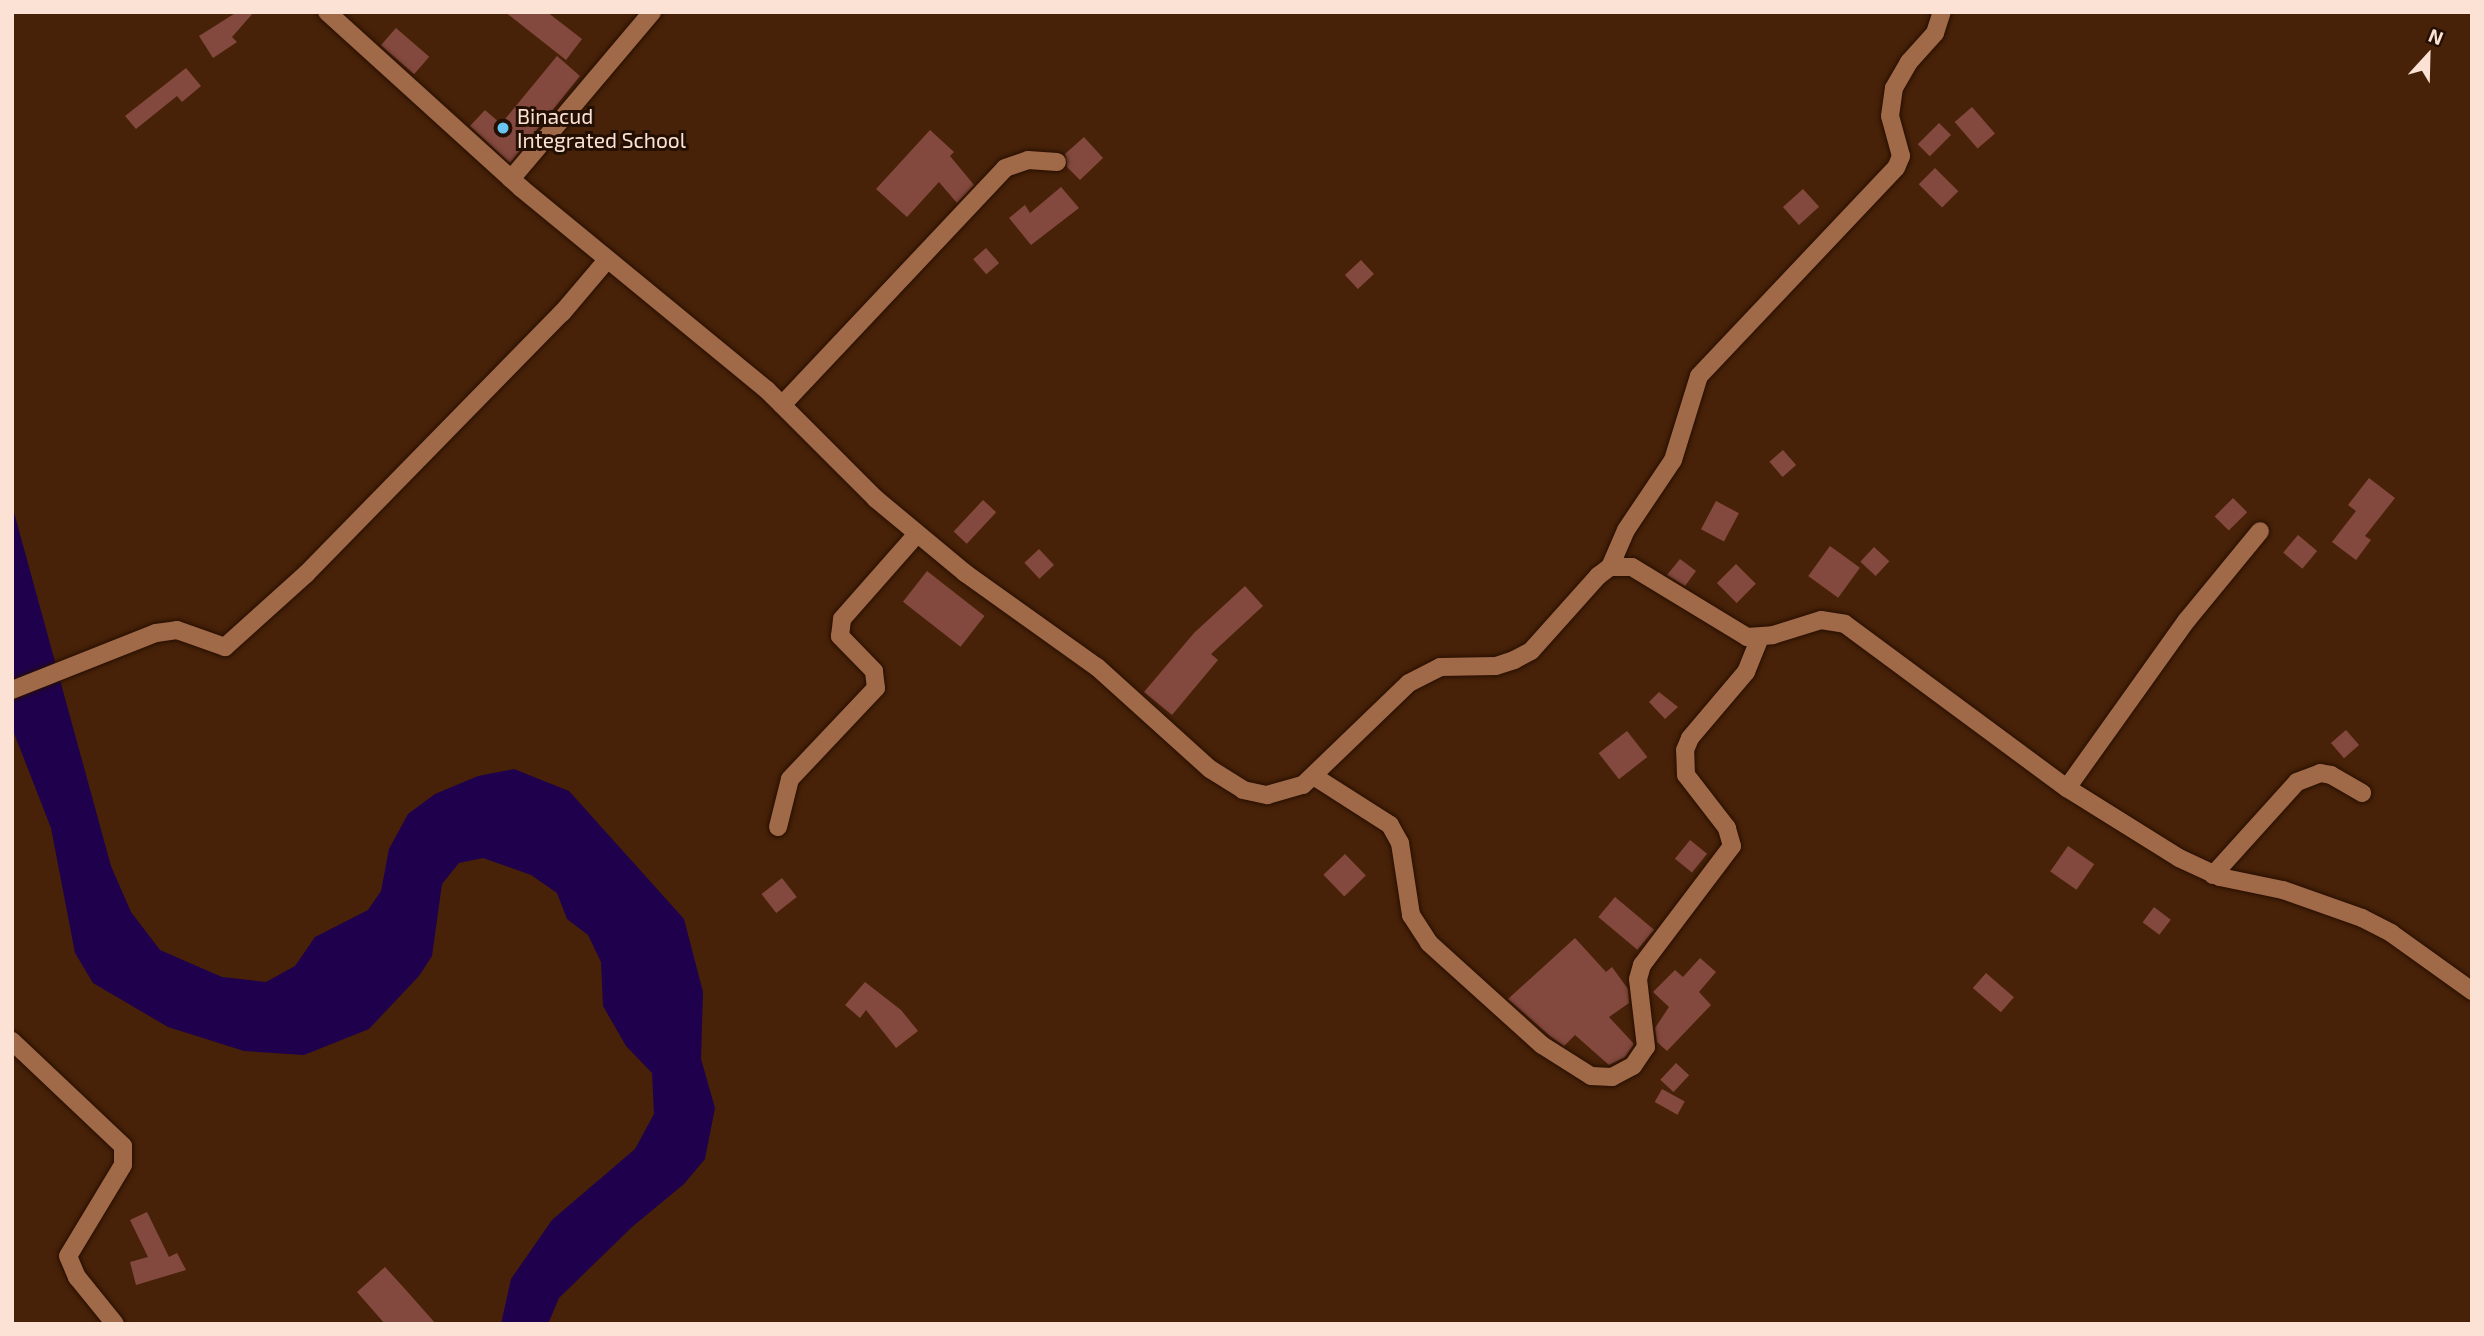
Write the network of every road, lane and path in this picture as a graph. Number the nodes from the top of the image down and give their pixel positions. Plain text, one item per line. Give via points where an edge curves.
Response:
1 (327, 12) edge
2 (652, 12) edge
3 (1942, 12) edge
4 (1057, 162) dead end
5 (510, 179) junction
6 (607, 260) junction
7 (782, 405) junction
8 (2260, 531) dead end
9 (917, 534) junction
10 (1610, 567) junction
11 (1760, 638) junction
12 (12, 690) edge
13 (1315, 777) junction
14 (2067, 788) junction
15 (2362, 793) dead end
16 (778, 827) dead end
17 (2213, 875) junction
18 (2472, 991) edge
19 (12, 1041) edge
20 (114, 1324) edge

1 - 5 street
2 - 5 street
3 - 10 street via 1935,33 1909,62 1894,88 1890,116 1901,156 1896,169 1699,376 1673,460 1626,530
4 - 7 street via 1028,160 1005,168
5 - 6 street
6 - 7 street
6 - 12 street via 562,313 241,636 225,647 177,631 156,633
7 - 9 street
8 - 14 street via 2187,620
9 - 13 street via 1097,667 1223,780 1267,795 1288,792
9 - 16 street via 842,619 840,636 874,671 876,688 790,779
10 - 11 street via 1646,572 1735,632
10 - 13 street via 1531,651 1496,666 1460,665 1426,673 1409,683
11 - 13 street via 1746,672 1685,750 1686,775 1727,828 1732,846 1642,965 1639,979 1646,1046 1633,1066 1612,1077 1591,1076 1542,1045 1429,943 1411,915 1400,842 1390,825
11 - 14 street via 1821,620 1845,624
14 - 17 street
15 - 17 street via 2320,773 2297,782
17 - 18 street via 2316,900 2362,918 2399,938
19 - 20 street via 123,1146 123,1165 68,1256 76,1277

